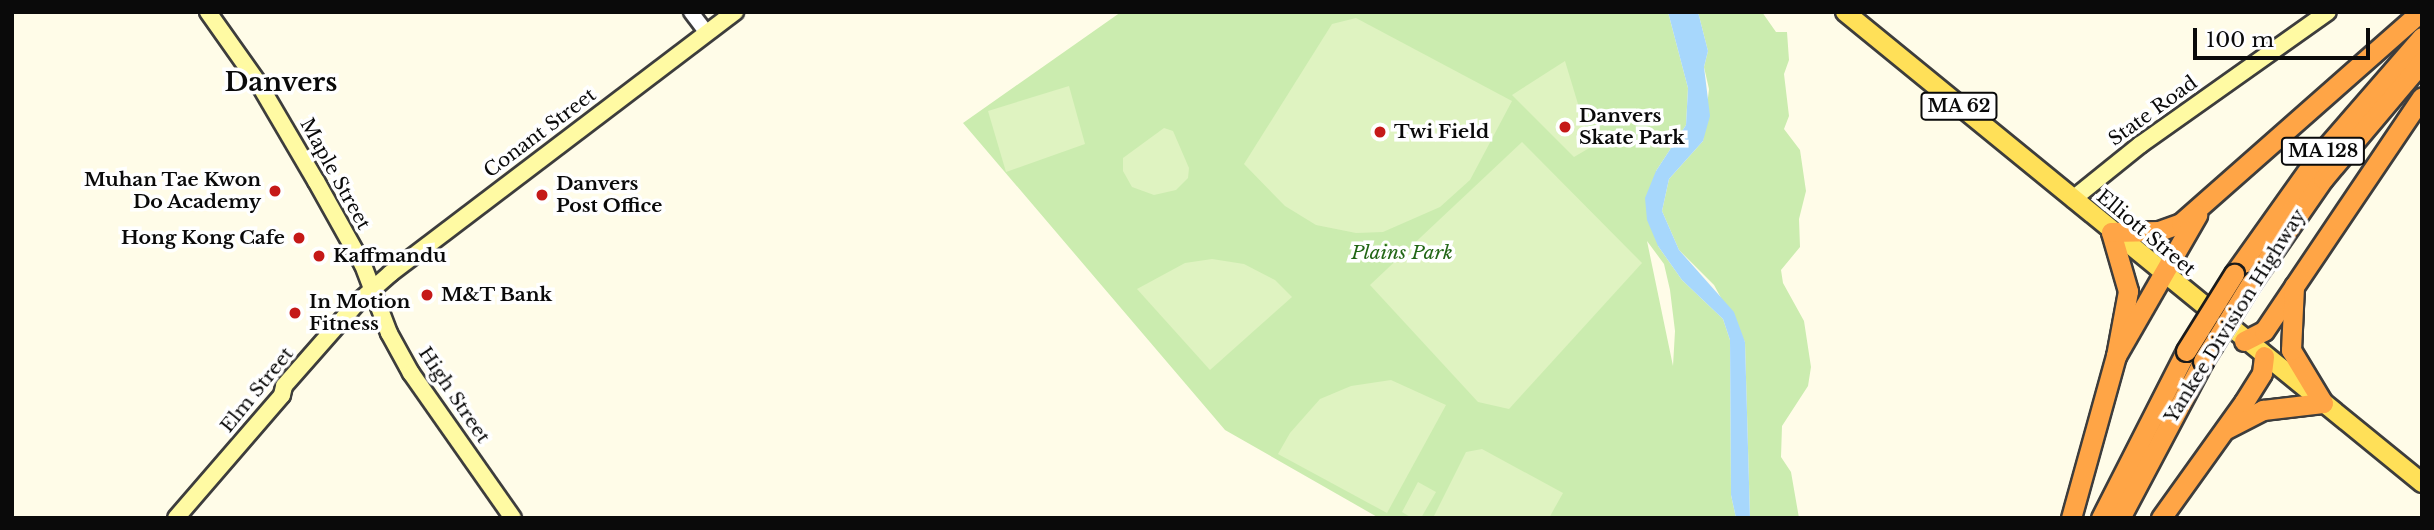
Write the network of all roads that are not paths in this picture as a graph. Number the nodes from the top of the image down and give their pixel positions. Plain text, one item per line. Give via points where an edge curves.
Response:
1 (208, 12) edge
2 (691, 12) edge
3 (735, 12) edge
4 (1845, 12) edge
5 (2328, 12) edge
6 (2420, 12) edge
7 (707, 33) junction
8 (2422, 37) edge
9 (2422, 62) edge
10 (2422, 97) edge
11 (2073, 200) junction
12 (2201, 208) junction
13 (2111, 232) junction
14 (2163, 275) junction
15 (2242, 278) junction
16 (2294, 281) junction
17 (372, 290) junction
18 (2244, 341) junction
19 (2116, 356) junction
20 (2195, 356) junction
21 (2264, 356) junction
22 (2323, 403) junction
23 (2226, 429) junction
24 (2422, 483) edge
25 (176, 518) edge
26 (513, 518) edge
27 (2071, 518) edge
28 (2101, 518) edge
29 (2120, 518) edge
30 (2161, 518) edge

1 - 17 main road, Maple Street via 287,130
2 - 7 street
3 - 7 main road, Conant Street
4 - 11 main road, Elliott Street / MA 62
5 - 11 main road, State Road via 2140,145
6 - 12 highway
7 - 17 main road, Conant Street
8 - 15 highway, Yankee Division Highway / MA 128 via 2315,160
9 - 15 highway, Yankee Division Highway / MA 128
10 - 16 highway
11 - 13 main road, Elliott Street / MA 62
12 - 13 highway via 2165,230
12 - 14 highway
13 - 14 main road, Elliott Street / MA 62
13 - 19 highway via 2128,291
14 - 18 main road, Elliott Street / MA 62
14 - 19 highway
15 - 20 highway, Yankee Division Highway / MA 128, bridge
16 - 18 highway via 2264,331
16 - 22 highway via 2291,349
17 - 25 main road, Elm Street via 284,386 282,395
17 - 26 main road, High Street via 411,373
18 - 21 main road, Elliott Street / MA 62
19 - 27 highway
20 - 28 highway, Yankee Division Highway / MA 128
20 - 29 highway, Yankee Division Highway / MA 128
21 - 22 main road, Elliott Street / MA 62
21 - 23 highway via 2262,373
22 - 23 highway via 2263,410
22 - 24 main road, Elliott Street / MA 62
23 - 30 highway

